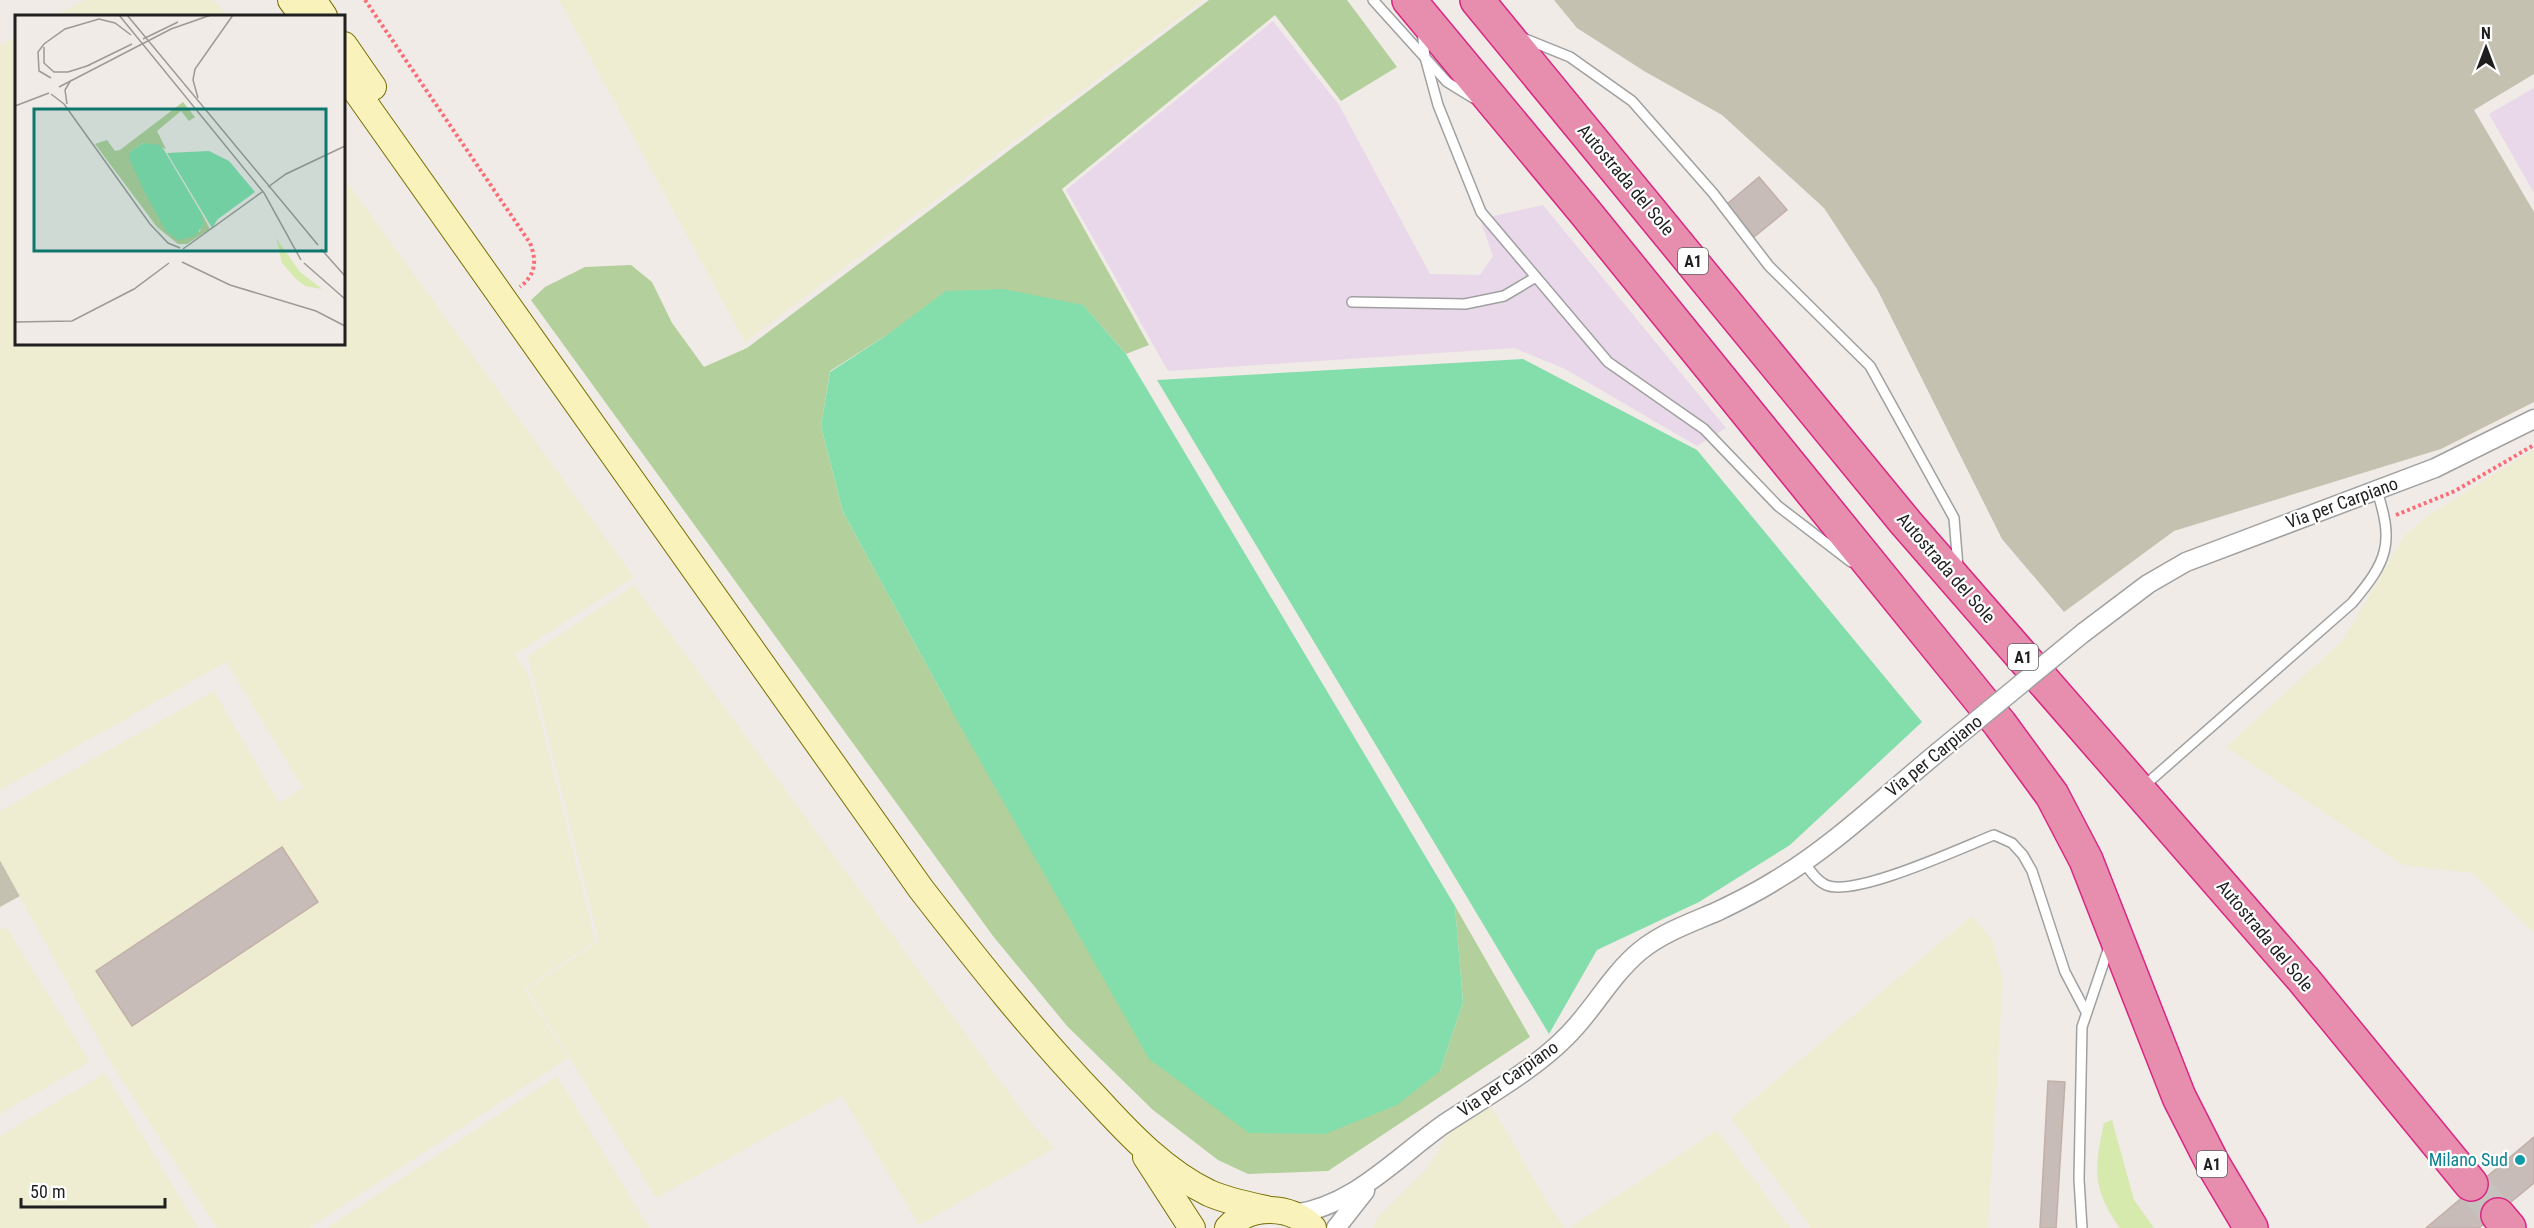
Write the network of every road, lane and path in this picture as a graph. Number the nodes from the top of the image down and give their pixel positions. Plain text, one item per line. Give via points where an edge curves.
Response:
1 (291, 0) edge
2 (312, 0) edge
3 (365, 0) edge
4 (1373, 0) edge
5 (1477, 0) edge
6 (1415, 7) edge
7 (302, 15) edge
8 (323, 15) edge
9 (1501, 28) junction
10 (345, 47) edge
11 (1425, 57) junction
12 (345, 75) edge
13 (1508, 119) junction
14 (424, 188) junction
15 (1536, 277) junction
16 (503, 299) junction
17 (1352, 302) dead end
18 (2534, 419) edge
19 (2534, 445) edge
20 (2376, 491) junction
21 (2386, 519) junction
22 (1959, 584) junction
23 (1892, 593) junction
24 (2140, 790) junction
25 (1804, 862) junction
26 (2114, 934) junction
27 (2086, 1012) junction
28 (1128, 1132) junction
29 (1383, 1172) junction
30 (2471, 1184) tunnel mouth
31 (1266, 1209) junction
32 (1304, 1221) edge
33 (1192, 1228) edge
34 (1228, 1228) edge
35 (1336, 1228) edge
36 (2082, 1228) edge
37 (2251, 1228) edge

1 - 7 main road
2 - 8 main road
3 - 16 path via 530,243 535,255 531,277
4 - 11 lane
5 - 9 highway, Autostrada del Sole / A1
6 - 11 lane
6 - 13 highway, A1
9 - 22 highway, Autostrada del Sole / A1
9 - 22 lane, A1 via 1570,57 1632,101 1713,193 1769,266 1870,366 1954,518
10 - 14 main road via 393,120
11 - 13 lane via 1447,82
11 - 15 lane via 1438,105 1481,212
12 - 14 main road
13 - 23 highway, A1
14 - 16 main road
15 - 17 lane via 1504,296 1465,304
15 - 23 lane via 1608,362 1704,429 1778,506
16 - 28 main road via 921,889 1069,1070
18 - 20 street, Via per Carpiano via 2435,468
19 - 21 path via 2455,491
20 - 21 lane
20 - 25 street, Via per Carpiano, bridge via 2187,561 2148,584
21 - 24 lane via 2383,557 2373,578 2352,603
22 - 24 highway, Autostrada del Sole / A1
23 - 26 highway, A1 via 2000,724 2052,795 2086,860
24 - 30 highway, Autostrada del Sole / A1 via 2303,979
25 - 27 lane via 1827,886 1838,888 1878,880 1994,835 2003,837 2024,855 2032,871 2065,972
25 - 29 street, Via per Carpiano via 1753,894 1672,930 1641,950 1617,973 1566,1038
26 - 27 lane
26 - 37 highway, A1 via 2179,1097
27 - 36 lane via 2079,1179
28 - 31 main road via 1165,1164 1208,1192
28 - 33 main road
29 - 32 street, Via per Carpiano via 1311,1212
29 - 35 street, Via per Carpiano
31 - 32 main road via 1280,1210
31 - 34 main road via 1247,1214

